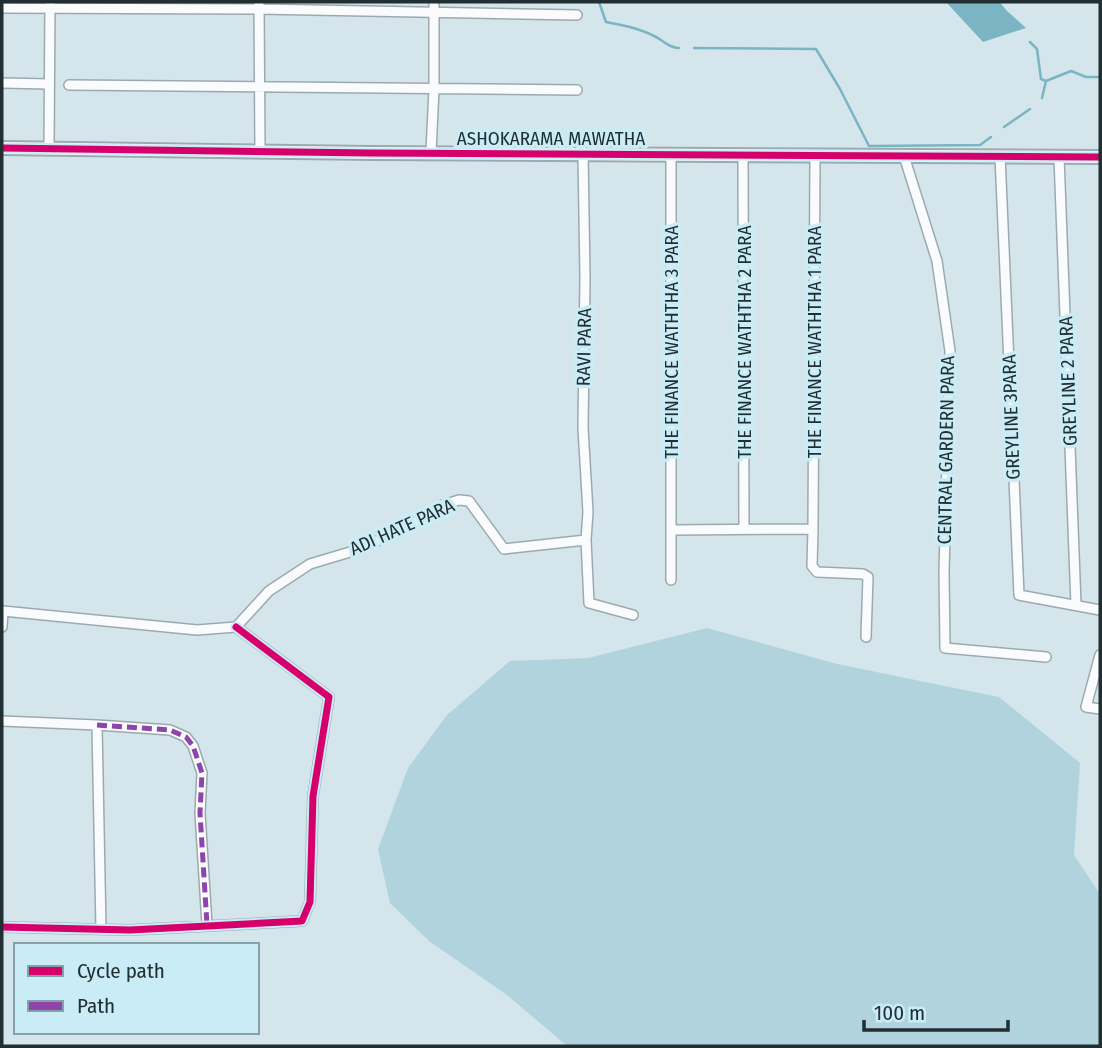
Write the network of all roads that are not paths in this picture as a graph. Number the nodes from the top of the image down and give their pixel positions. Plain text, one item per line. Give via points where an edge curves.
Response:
1 (434, 2) edge
2 (259, 5) edge
3 (50, 6) edge
4 (2, 8) edge
5 (434, 12) junction
6 (577, 15) dead end
7 (2, 83) edge
8 (49, 84) junction
9 (69, 85) dead end
10 (259, 87) junction
11 (434, 89) junction
12 (577, 90) dead end
13 (2, 148) edge
14 (50, 148) junction
15 (260, 152) junction
16 (430, 152) junction
17 (583, 153) junction
18 (671, 154) junction
19 (743, 155) junction
20 (815, 156) junction
21 (904, 156) junction
22 (1000, 156) junction
23 (1059, 157) junction
24 (1100, 157) edge
25 (744, 529) junction
26 (813, 529) junction
27 (671, 530) junction
28 (586, 540) junction
29 (671, 580) dead end
30 (1076, 605) junction
31 (1100, 610) edge
32 (2, 611) edge
33 (633, 615) dead end
34 (2, 627) edge
35 (236, 627) junction
36 (866, 637) dead end
37 (1100, 655) edge
38 (1046, 657) dead end
39 (1100, 709) edge
40 (2, 720) edge
41 (97, 725) junction
42 (207, 925) junction
43 (2, 927) edge
44 (101, 929) junction

1 - 5 street
2 - 3 street
2 - 5 street
2 - 10 street
3 - 4 street
3 - 8 street
5 - 6 street
5 - 11 street
7 - 8 street
8 - 14 street
9 - 10 street
10 - 11 street
10 - 15 street
11 - 12 street
11 - 16 street
13 - 14 street, ASHOKARAMA MAWATHA
14 - 15 street, ASHOKARAMA MAWATHA
15 - 16 street, ASHOKARAMA MAWATHA
16 - 17 street, ASHOKARAMA MAWATHA
17 - 18 street, ASHOKARAMA MAWATHA
17 - 28 street, RAVI PARA
18 - 19 street, ASHOKARAMA MAWATHA
18 - 27 street, THE FINANCE WATHTHA 3 PARA
19 - 20 street, ASHOKARAMA MAWATHA
19 - 25 street, THE FINANCE WATHTHA 2 PARA
20 - 21 street, ASHOKARAMA MAWATHA
20 - 26 street, THE FINANCE WATHTHA 1 PARA
21 - 22 street, ASHOKARAMA MAWATHA
21 - 38 street, CENTRAL GARDERN PARA via 937,261 950,351 945,648
22 - 23 street, ASHOKARAMA MAWATHA
22 - 30 street, GREYLINE 3PARA via 1019,595
23 - 24 street, ASHOKARAMA MAWATHA
23 - 30 street, GREYLINE 2 PARA
25 - 26 street
25 - 27 street
26 - 36 street, THE FINANCE WATHTHA 1 PARA via 812,566 817,572 868,577
27 - 29 street, THE FINANCE WATHTHA 3 PARA
28 - 33 street via 589,603
28 - 35 street, ADI HATE PARA via 504,549 469,501 459,500 359,550 310,564 269,591
30 - 31 street, GREYLINE 3PARA
32 - 34 street
32 - 35 street via 197,630
35 - 42 street via 329,697 313,796 310,902 302,921
37 - 39 street via 1086,707
40 - 41 street
41 - 42 street via 170,730 194,746 202,773
41 - 44 street
42 - 44 street
43 - 44 street

